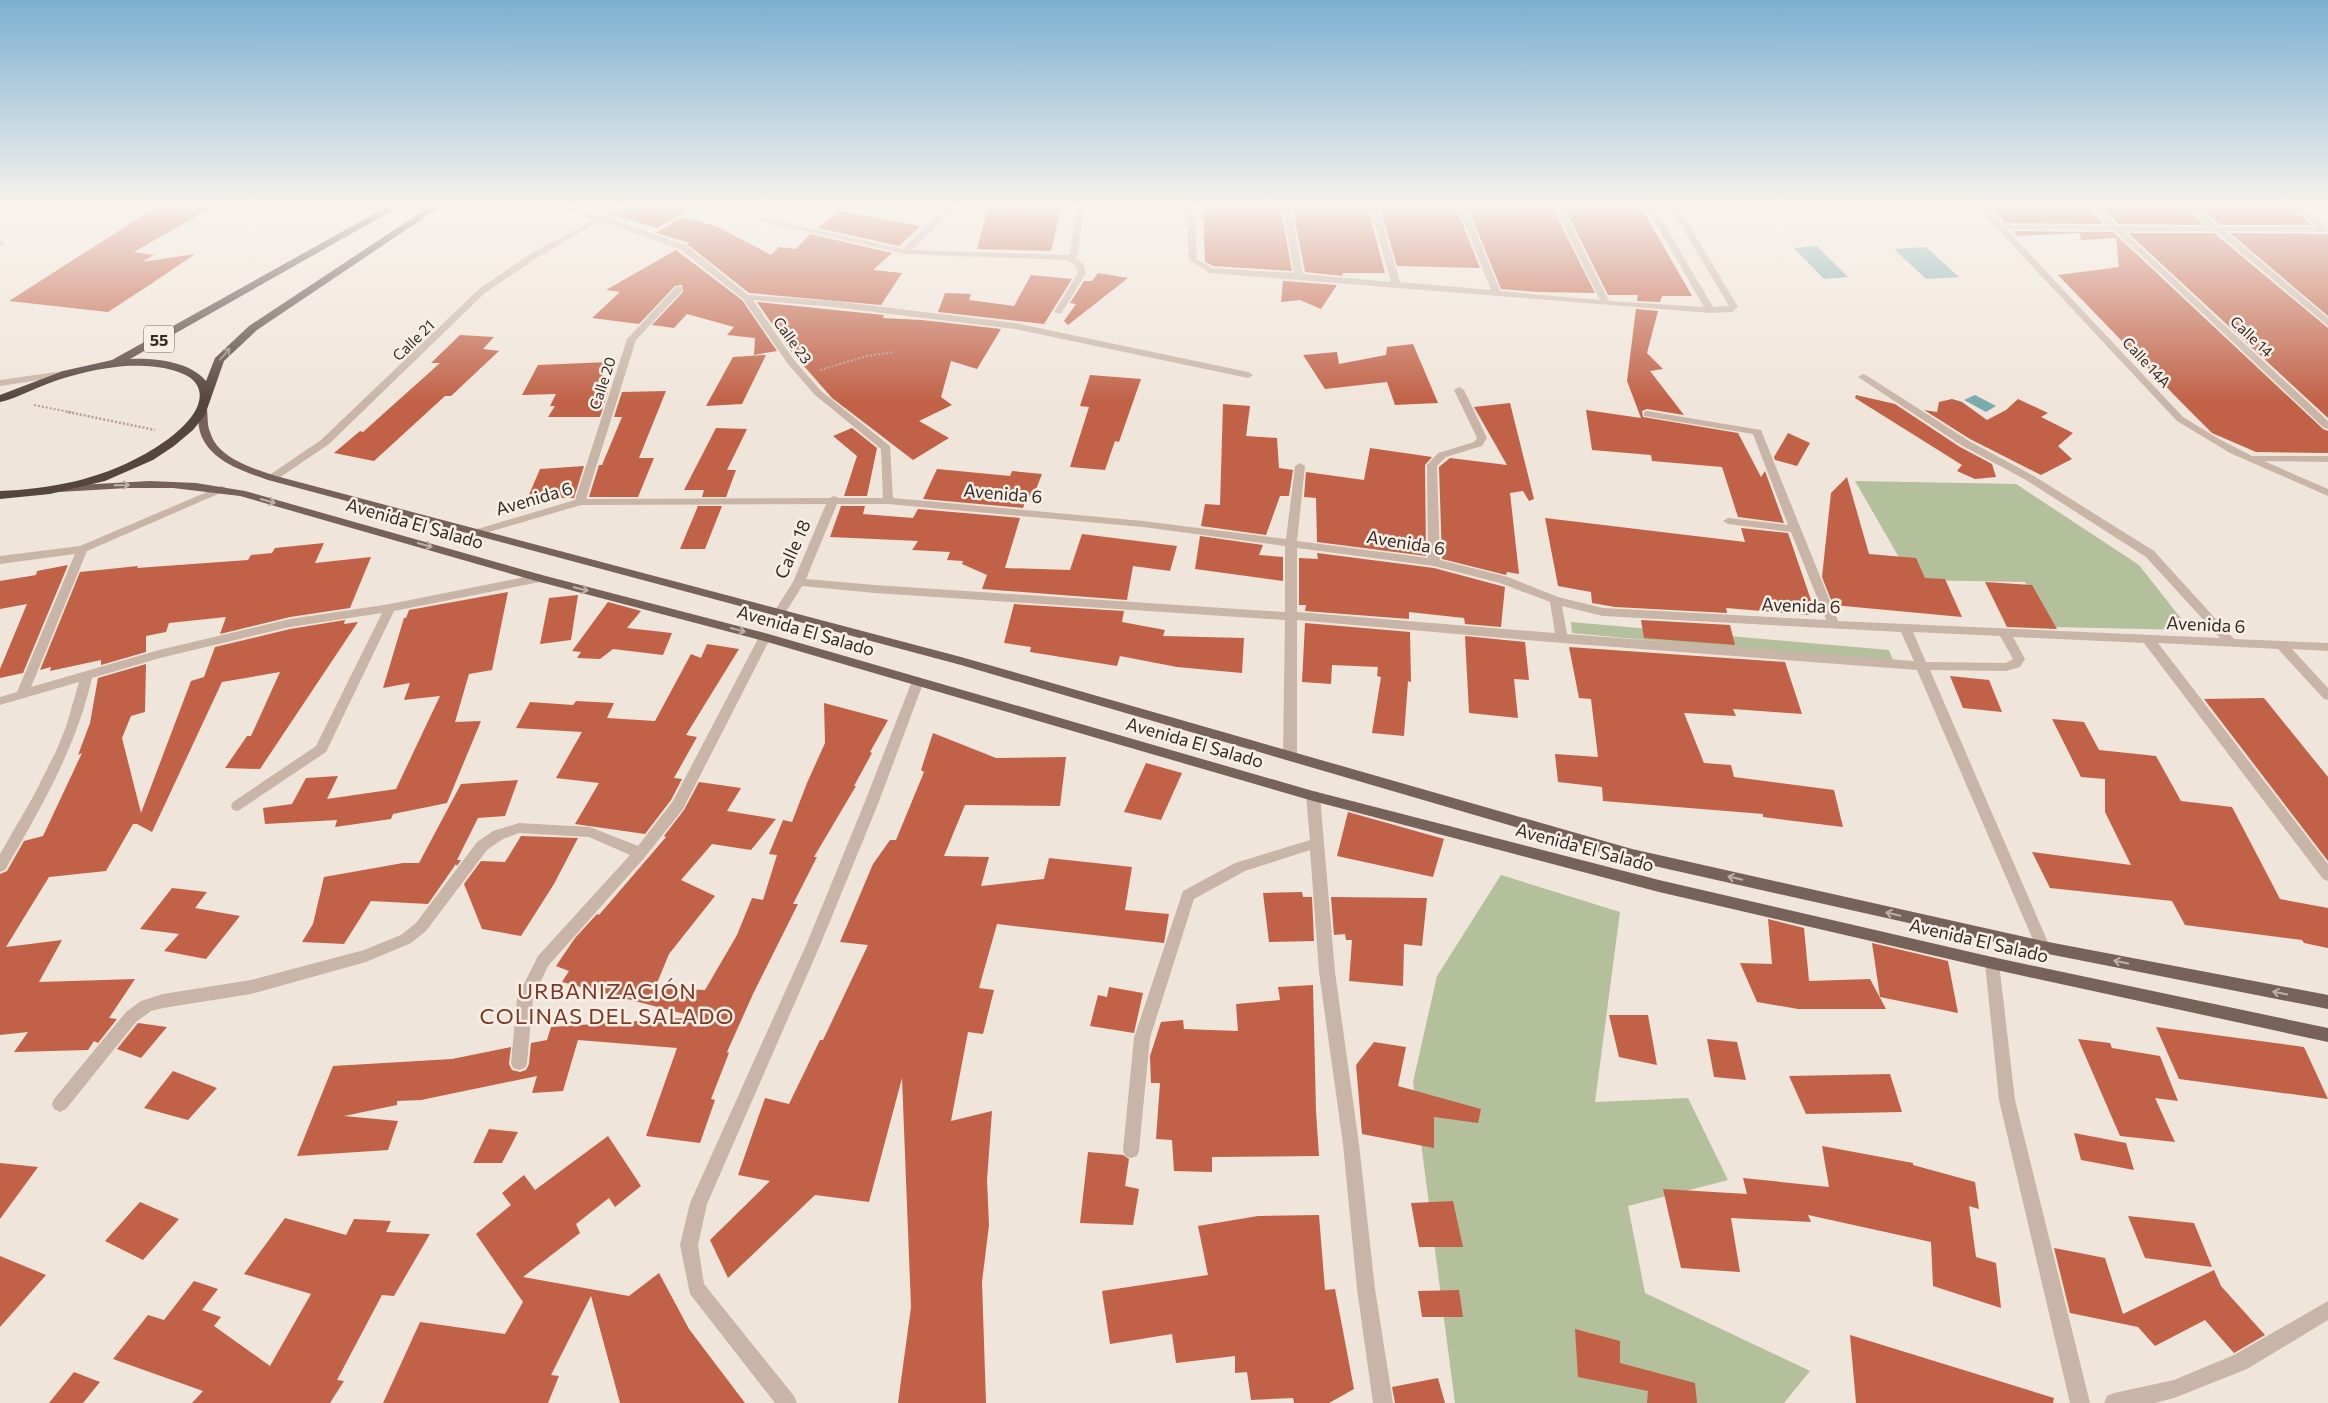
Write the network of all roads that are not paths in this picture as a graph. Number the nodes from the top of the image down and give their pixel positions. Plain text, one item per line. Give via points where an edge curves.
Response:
1 (280, 270) edge
2 (340, 270) edge
3 (512, 270) edge
4 (712, 270) edge
5 (1081, 270) edge
6 (1217, 270) edge
7 (1298, 270) edge
8 (1392, 270) edge
9 (1487, 270) edge
10 (1590, 270) edge
11 (1687, 270) edge
12 (1712, 270) edge
13 (2041, 270) edge
14 (2161, 270) edge
15 (2266, 270) edge
16 (1299, 276) junction
17 (1396, 284) junction
18 (679, 289) dead end
19 (1496, 293) junction
20 (746, 297) junction
21 (1606, 303) junction
22 (1710, 310) junction
23 (1058, 312) dead end
24 (2328, 323) edge
25 (112, 364) junction
26 (87, 369) junction
27 (1248, 375) dead end
28 (1863, 377) dead end
29 (0, 383) edge
30 (1458, 390) dead end
31 (0, 399) edge
32 (204, 404) junction
33 (1647, 414) dead end
34 (2328, 426) edge
35 (2248, 458) junction
36 (2328, 459) edge
37 (1300, 466) dead end
38 (272, 478) junction
39 (221, 489) junction
40 (56, 490) junction
41 (2328, 493) edge
42 (0, 495) edge
43 (20, 495) junction
44 (834, 499) junction
45 (888, 501) junction
46 (0, 502) edge
47 (580, 502) junction
48 (1728, 521) dead end
49 (1795, 529) junction
50 (478, 532) junction
51 (1291, 544) junction
52 (82, 549) junction
53 (0, 560) edge
54 (1434, 562) junction
55 (540, 578) junction
56 (799, 582) junction
57 (1556, 600) junction
58 (390, 608) junction
59 (780, 612) junction
60 (1291, 616) junction
61 (1833, 624) junction
62 (1905, 627) junction
63 (2004, 632) junction
64 (764, 637) junction
65 (1562, 639) junction
66 (2148, 639) junction
67 (2231, 643) junction
68 (2281, 645) junction
69 (2328, 647) edge
70 (1923, 666) junction
71 (86, 677) junction
72 (918, 681) junction
73 (22, 694) junction
74 (2328, 696) edge
75 (0, 701) edge
76 (1290, 755) junction
77 (1313, 796) junction
78 (238, 806) dead end
79 (1316, 843) junction
80 (640, 853) junction
81 (0, 866) edge
82 (2328, 875) edge
83 (2043, 947) junction
84 (1992, 963) junction
85 (2328, 1002) edge
86 (2328, 1035) edge
87 (519, 1063) dead end
88 (60, 1104) dead end
89 (1131, 1150) dead end
90 (2328, 1310) edge
91 (787, 1403) edge
92 (1383, 1403) edge
93 (2080, 1403) edge
94 (2114, 1403) edge

1 - 25 highway, 55
32 -> 2 highway via 219,360 253,328
3 - 38 street, Calle 21 via 482,291 325,442
4 - 20 street, Calle 23
5 - 23 street
6 - 16 street
7 - 16 street
8 - 17 street
9 - 19 street
10 - 21 street
11 - 22 street
12 - 22 street via 1734,307
13 - 35 street, Calle 14A via 2180,419
14 - 34 street, Calle 14
15 - 24 street
16 - 17 street
17 - 19 street
18 - 47 street, Calle 20 via 632,339
19 - 21 street
20 - 27 street via 1015,326
20 - 45 street, Calle 23 via 790,362 818,393 886,448
21 - 22 street
25 - 26 highway
25 - 32 highway via 151,363 181,369 200,381 204,389
26 - 29 street
26 - 31 highway via 48,379
28 - 67 street via 1965,443 2030,478 2150,554
30 - 54 street via 1482,438 1478,444 1442,455 1432,465
32 - 38 main road, Avenida El Salado via 205,433 213,446 231,461
32 - 40 highway via 194,422 162,448 113,473
33 - 49 street via 1757,432
35 - 36 street
35 - 41 street, Calle 14A
37 - 51 street
38 - 50 main road, Avenida El Salado
40 -> 39 main road, Avenida El Salado via 115,484 170,484
39 - 52 street
39 -> 55 main road, Avenida El Salado
40 - 43 highway
42 - 43 highway
43 - 46 highway
44 - 45 street, Avenida 6
44 - 47 street, Avenida 6
44 - 56 street, Calle 18
45 - 51 street, Avenida 6 via 1134,523
47 - 50 street, Avenida 6
48 - 49 street
49 - 61 street
50 - 59 main road, Avenida El Salado
51 - 54 street, Avenida 6
51 - 60 street
52 - 53 street
52 - 73 street
54 - 57 street, Avenida 6 via 1504,580
55 - 58 street
55 -> 64 main road, Avenida El Salado
56 - 59 street, Calle 18
56 - 60 street
57 - 61 street, Avenida 6 via 1603,612
57 - 65 street
58 - 71 street via 290,623 159,654
58 - 78 street via 321,749
59 - 76 main road, Avenida El Salado
60 - 65 street
60 - 76 street
61 - 62 street, Avenida 6
62 - 63 street, Avenida 6
62 - 70 street
63 - 66 street, Avenida 6
63 - 70 street via 2019,659 2016,664 2006,667
64 - 72 main road, Avenida El Salado
64 - 80 street via 678,804
65 - 70 street
66 - 67 street, Avenida 6
66 - 82 street
67 - 68 street, Avenida 6
68 - 69 street, Avenida 6
68 - 74 street
70 - 83 street
71 - 73 street
71 - 81 street via 81,706 53,776
72 - 77 main road, Avenida El Salado
72 - 91 street via 814,943 698,1203 689,1245 696,1288
73 - 75 street
83 -> 76 main road, Avenida El Salado via 1632,855
77 - 79 street
77 - 84 main road, Avenida El Salado via 1658,886
79 - 89 street via 1240,867 1188,895 1142,1038
79 - 92 street via 1327,972
80 - 87 street via 543,961 525,998
80 - 88 street via 590,832 519,828 498,835 482,846 421,927 406,939 366,956 251,987 146,1006 131,1017
85 -> 83 main road, Avenida El Salado
84 - 86 main road, Avenida El Salado
84 - 93 street via 2007,1100
90 - 94 street via 2240,1362 2174,1389

